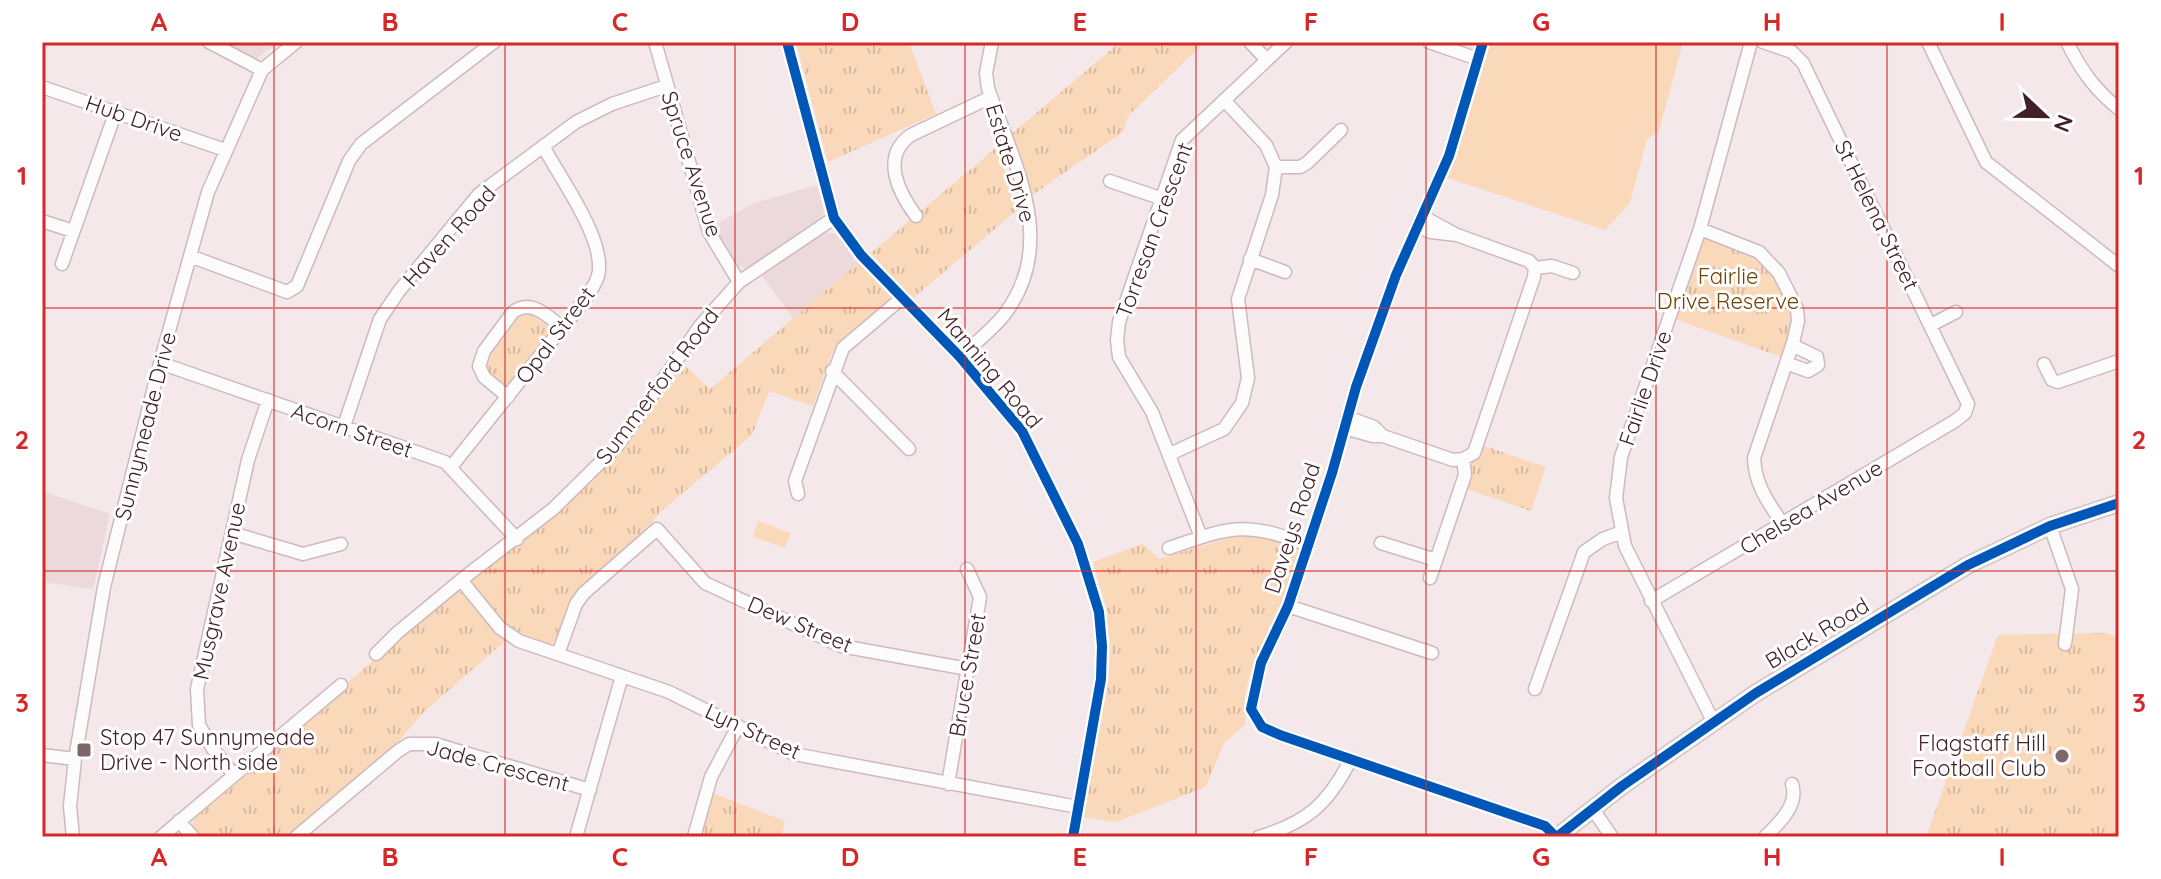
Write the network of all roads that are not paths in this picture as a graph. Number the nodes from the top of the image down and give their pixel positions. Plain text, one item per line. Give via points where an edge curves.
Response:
1 (209, 42) edge
2 (296, 42) edge
3 (494, 42) edge
4 (655, 42) edge
5 (787, 42) edge
6 (992, 42) edge
7 (1250, 42) edge
8 (1286, 42) edge
9 (1429, 42) edge
10 (1483, 42) edge
11 (1751, 42) edge
12 (1763, 42) edge
13 (1928, 42) edge
14 (2067, 42) edge
15 (1266, 59) junction
16 (1478, 59) junction
17 (262, 70) junction
18 (666, 86) junction
19 (42, 87) edge
20 (991, 97) junction
21 (1224, 100) junction
22 (2119, 109) edge
23 (116, 111) junction
24 (1341, 130) dead end
25 (543, 146) junction
26 (225, 150) junction
27 (1276, 167) junction
28 (1110, 181) dead end
29 (1160, 198) junction
30 (916, 216) dead end
31 (834, 218) junction
32 (42, 221) edge
33 (1419, 221) junction
34 (1700, 229) junction
35 (73, 231) junction
36 (190, 256) junction
37 (1250, 259) junction
38 (62, 264) dead end
39 (2119, 266) edge
40 (1535, 268) junction
41 (1285, 272) dead end
42 (1573, 273) dead end
43 (739, 282) junction
44 (902, 298) junction
45 (1956, 312) dead end
46 (1931, 325) junction
47 (563, 328) junction
48 (1792, 345) junction
49 (960, 357) junction
50 (2119, 361) edge
51 (160, 363) junction
52 (1786, 363) junction
53 (2044, 364) dead end
54 (832, 371) junction
55 (508, 397) junction
56 (268, 400) junction
57 (1967, 409) joint
58 (1345, 423) junction
59 (344, 426) junction
60 (909, 449) dead end
61 (1170, 454) junction
62 (1463, 459) junction
63 (451, 467) junction
64 (798, 494) dead end
65 (2119, 503) edge
66 (1782, 523) junction
67 (2050, 526) junction
68 (1622, 532) junction
69 (232, 533) junction
70 (1201, 537) junction
71 (517, 539) junction
72 (1381, 543) dead end
73 (341, 544) dead end
74 (1308, 545) junction
75 (1169, 548) dead end
76 (1436, 560) junction
77 (967, 569) dead end
78 (1430, 578) dead end
79 (461, 580) junction
80 (1651, 601) junction
81 (1288, 606) junction
82 (2065, 644) dead end
83 (1432, 653) dead end
84 (376, 654) dead end
85 (558, 654) junction
86 (968, 669) junction
87 (622, 676) junction
88 (341, 685) dead end
89 (1535, 689) dead end
90 (1714, 723) junction
91 (738, 726) junction
92 (42, 755) edge
93 (75, 759) junction
94 (1351, 759) junction
95 (234, 775) junction
96 (948, 784) junction
97 (1792, 784) dead end
98 (590, 790) junction
99 (1078, 807) junction
100 (1592, 808) junction
101 (179, 821) junction
102 (1276, 834) edge
103 (73, 837) edge
104 (161, 837) edge
105 (193, 837) edge
106 (296, 837) edge
107 (576, 837) edge
108 (694, 837) edge
109 (1073, 837) edge
110 (1259, 837) edge
111 (1556, 837) edge
112 (1612, 837) edge
113 (1765, 837) edge

1 - 17 street
2 - 17 street, Sunnymeade Drive
3 - 36 street via 359,148 327,209 297,286 287,292
4 - 18 street, Spruce Avenue
5 - 31 street, Manning Road
6 - 20 street, Estate Drive via 986,73
7 - 15 street
8 - 15 street, Torresan Crescent
9 - 16 street
10 - 16 street, Daveys Road
11 - 34 street, Fairlie Drive
12 - 46 street, St Helena Street via 1792,52 1803,63
13 - 39 street via 1986,162
14 - 22 street via 2083,73
15 - 21 street, Torresan Crescent
16 - 33 street, Daveys Road via 1449,156
17 - 26 street, Sunnymeade Drive
18 - 25 street, Haven Road via 612,104
18 - 43 street, Spruce Avenue via 709,232
19 - 23 street, Hub Drive
20 - 30 street via 900,145 894,174
20 - 49 street, Estate Drive via 1026,198 1032,248 1012,305
21 - 27 street via 1266,145
21 - 29 street, Torresan Crescent via 1182,140
23 - 26 street, Hub Drive
23 - 35 street
24 - 27 street via 1300,167
25 - 47 street, Opal Street via 598,253 592,289
25 - 59 street, Haven Road via 479,194 399,291 379,323
26 - 36 street, Sunnymeade Drive
27 - 37 street
28 - 29 street
29 - 61 street, Torresan Crescent via 1117,340 1125,370
31 - 43 street, Summerford Road
31 - 44 street, Manning Road
32 - 35 street
33 - 40 street via 1431,232 1457,235 1529,261
33 - 58 street, Daveys Road
34 - 48 street via 1749,246 1770,261 1797,309
34 - 68 street, Fairlie Drive via 1621,457 1616,498
35 - 38 street
36 - 51 street, Sunnymeade Drive
37 - 41 street
37 - 61 street via 1238,299 1248,378 1242,403 1224,429
40 - 42 street via 1552,266
40 - 62 street via 1474,453
43 - 71 street, Summerford Road via 700,326 618,445
44 - 49 street, Manning Road
44 - 54 street via 843,348
45 - 46 street
46 - 57 street, St Helena Street
47 - 55 street, Opal Street
47 - 55 street via 534,307 513,312 479,366
48 - 52 street
48 - 52 street via 1817,357 1818,365 1808,371
49 - 99 street, Manning Road via 1022,431 1043,469 1078,544 1099,612 1101,679
50 - 53 street via 2058,382
51 - 56 street, Acorn Street
51 - 93 street, Sunnymeade Drive via 104,587
52 - 66 street via 1754,458 1761,492
54 - 60 street
54 - 64 street via 795,481
55 - 63 street, Opal Street
56 - 59 street, Acorn Street
56 - 69 street, Musgrave Avenue
57 - 66 street, Chelsea Avenue
58 - 62 street via 1373,436
58 - 74 street, Daveys Road
59 - 63 street, Acorn Street
61 - 70 street, Torresan Crescent
62 - 76 street via 1465,475
63 - 71 street, Acorn Street
65 - 67 main road, Black Road
66 - 80 street, Chelsea Avenue
67 - 82 street via 2072,589
67 - 90 main road, Black Road via 1968,565
68 - 80 street, Fairlie Drive
68 - 89 street via 1584,552
69 - 73 street via 303,554
69 - 95 street, Musgrave Avenue via 197,689 199,725
70 - 74 street via 1251,528
70 - 75 street
71 - 79 street, Summerford Road
72 - 76 street
74 - 81 street, Daveys Road
76 - 78 street
77 - 86 street, Bruce Street via 980,597
79 - 84 street, Summerford Road
79 - 85 street, Lyn Street via 500,628 519,641
80 - 90 street, Fairlie Drive
81 - 83 street
81 - 94 street, Daveys Road via 1261,663 1251,709 1262,727
85 - 86 street, Dew Street via 584,593 657,529 705,583 841,646
85 - 87 street, Lyn Street
86 - 96 street, Bruce Street
87 - 91 street, Lyn Street
87 - 98 street
88 - 95 street
90 - 100 main road, Black Road
91 - 96 street, Lyn Street via 794,754
91 - 108 street via 711,777
92 - 93 street
93 - 103 street, Sunnymeade Drive
94 - 102 street via 1336,789 1309,815
94 - 111 street, Daveys Road via 1545,826
95 - 101 street
96 - 99 street, Lyn Street
97 - 113 street via 1790,806
98 - 106 street, Jade Crescent via 435,744 409,744
98 - 107 street
99 - 109 street, Manning Road
100 - 111 main road, Black Road
100 - 112 street
101 - 104 street
101 - 105 street
102 - 110 street

